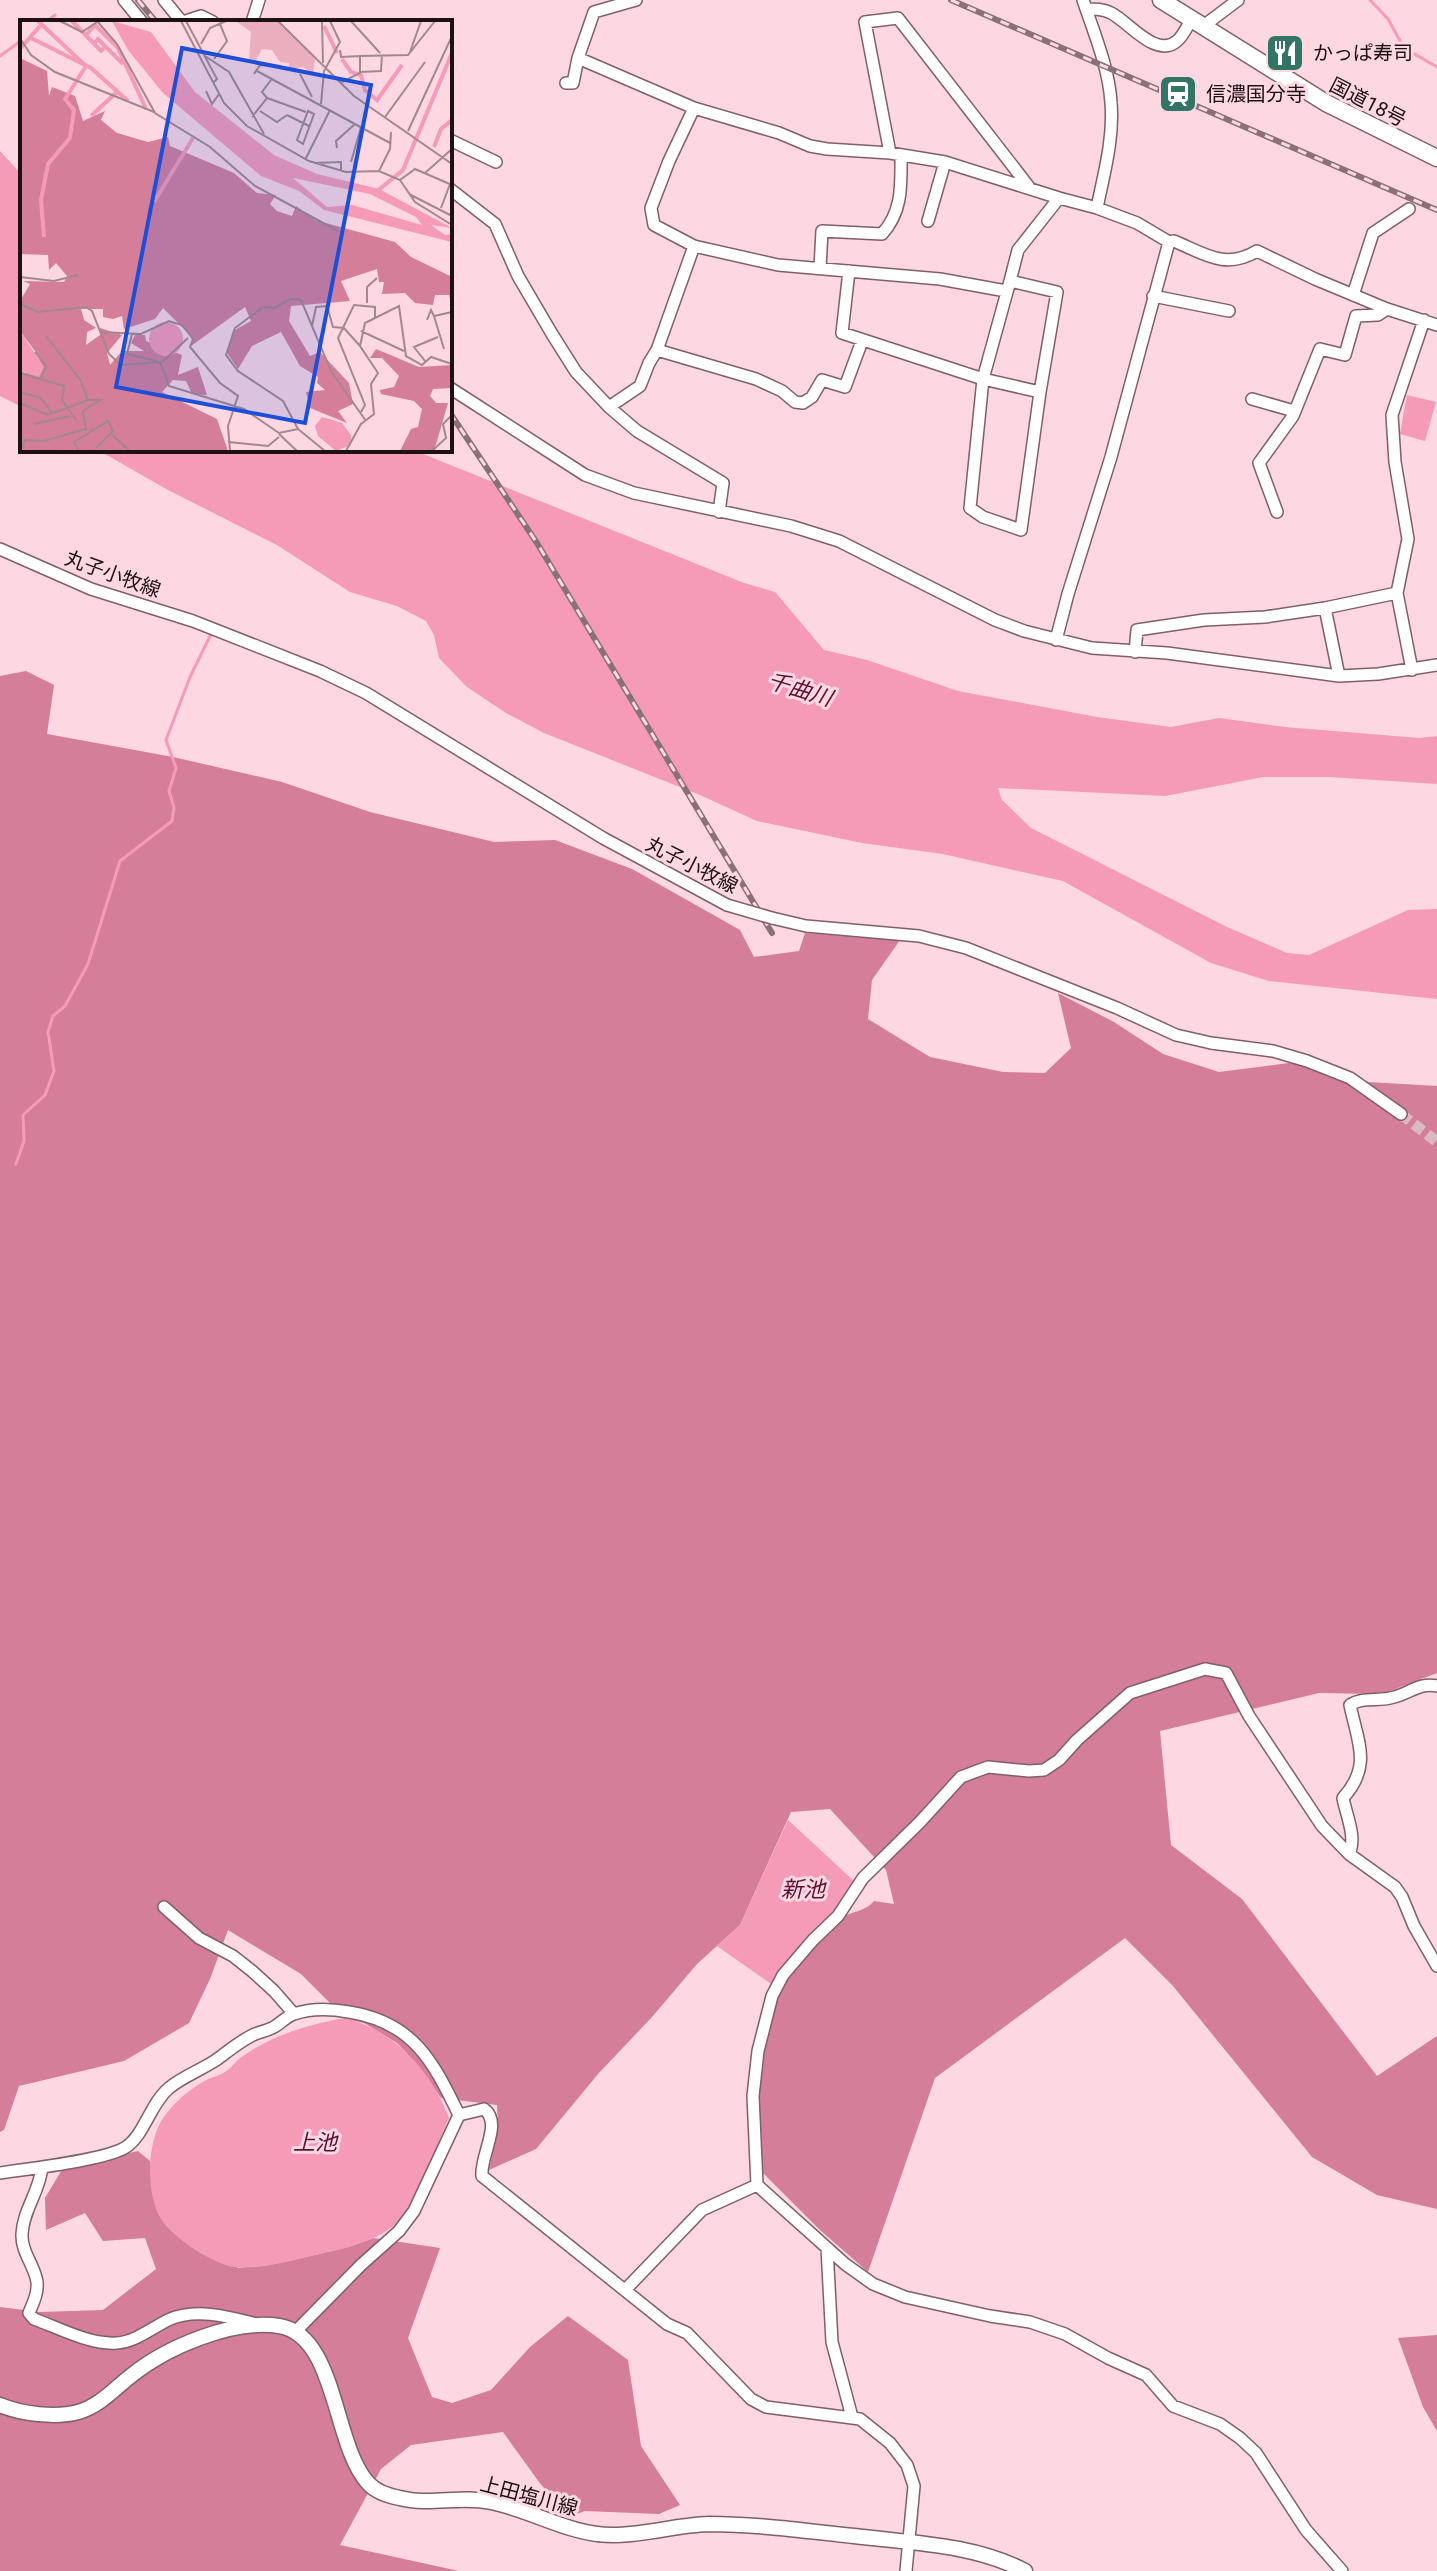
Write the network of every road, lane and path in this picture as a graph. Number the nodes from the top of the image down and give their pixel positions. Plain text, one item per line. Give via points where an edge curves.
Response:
1 (124, 0) edge
2 (164, 0) edge
3 (259, 0) edge
4 (636, 0) edge
5 (1161, 0) edge
6 (1238, 0) edge
7 (1085, 5) edge
8 (140, 20) edge
9 (180, 20) edge
10 (188, 20) edge
11 (209, 20) edge
12 (253, 20) edge
13 (1197, 23) junction
14 (578, 58) junction
15 (566, 83) dead end
16 (694, 108) junction
17 (452, 141) edge
18 (896, 154) junction
19 (1437, 158) edge
20 (496, 162) dead end
21 (945, 162) junction
22 (1030, 188) junction
23 (452, 191) edge
24 (1059, 198) junction
25 (1097, 208) junction
26 (1409, 209) dead end
27 (928, 221) dead end
28 (1169, 242) junction
29 (694, 246) junction
30 (820, 268) junction
31 (849, 271) junction
32 (1008, 286) junction
33 (1353, 295) junction
34 (1153, 296) junction
35 (1387, 309) junction
36 (1229, 311) dead end
37 (1424, 320) junction
38 (1437, 325) edge
39 (862, 341) junction
40 (657, 350) junction
41 (983, 379) junction
42 (452, 389) edge
43 (1040, 392) junction
44 (1252, 399) dead end
45 (609, 407) junction
46 (1294, 411) junction
47 (719, 512) junction
48 (1277, 512) dead end
49 (0, 549) edge
50 (1397, 593) junction
51 (1325, 608) junction
52 (1056, 640) junction
53 (1135, 652) junction
54 (1437, 665) edge
55 (1412, 670) junction
56 (1339, 676) junction
57 (1401, 1114) tunnel mouth
58 (1437, 1686) edge
59 (1349, 1854) junction
60 (164, 1907) dead end
61 (1437, 1966) edge
62 (294, 2014) junction
63 (459, 2115) junction
64 (42, 2167) junction
65 (0, 2173) edge
66 (757, 2185) junction
67 (827, 2248) junction
68 (625, 2290) junction
69 (261, 2325) junction
70 (295, 2332) junction
71 (0, 2405) edge
72 (852, 2417) junction
73 (908, 2542) junction
74 (906, 2571) edge
75 (1025, 2571) edge
76 (1342, 2571) edge

1 - 8 street
2 - 9 street
3 - 12 street
4 - 14 street via 594,12
5 - 13 highway, 国道18号
6 - 13 street
7 - 13 street via 1110,13 1157,45 1176,43
7 - 25 street via 1111,102
10 - 11 street
13 - 19 highway, 国道18号 via 1326,103
14 - 15 street via 573,83
14 - 16 street
16 - 18 street via 810,146
16 - 29 street via 651,208 654,225
17 - 20 street
18 - 21 street
18 - 22 street via 865,22 898,18
18 - 30 street via 901,199 892,223 882,234 822,231
21 - 22 street
21 - 27 street
22 - 24 street
23 - 45 street via 495,224 552,334 576,372
24 - 25 street
24 - 32 street via 1018,250
25 - 28 street
26 - 33 street via 1373,233
28 - 33 street via 1222,261 1243,260 1257,251
28 - 34 street
29 - 30 street via 778,265
29 - 40 street
30 - 31 street
31 - 32 street
31 - 39 street via 842,333
32 - 41 street
32 - 43 street via 1057,292
33 - 35 street
34 - 36 street
34 - 52 street
35 - 37 street
35 - 46 street via 1356,316 1345,355 1320,349
37 - 38 street
37 - 50 street via 1392,415 1408,539
39 - 40 street via 845,387 822,380 803,403 756,379
39 - 41 street
40 - 45 street via 640,386
41 - 43 street
41 - 43 street via 970,508 1021,530
42 - 47 street via 585,475 634,493
44 - 46 street
45 - 47 street via 637,431 723,483
46 - 48 street via 1259,463
47 - 52 street via 839,541 995,620
49 - 57 street, 丸子小牧線, bridge via 91,589 193,621 356,688 603,838 727,905 806,926 919,936 966,948 1176,1035 1307,1061 1350,1078
50 - 51 street
50 - 55 street
51 - 53 street via 1137,630
51 - 56 street
52 - 53 street
53 - 56 street
54 - 55 street
55 - 56 street
58 - 59 street via 1426,1683 1393,1698 1350,1705 1362,1759 1361,1772 1343,1798
59 - 61 street via 1395,1887
59 - 66 street via 1322,1826 1226,1673 1218,1670 1205,1669 1130,1693 1044,1770 988,1767 961,1777 863,1878 838,1916 783,1975 772,1996 753,2096
60 - 62 street via 199,1938 252,1971
62 - 63 street via 334,2010 393,2026 424,2051
62 - 64 street via 170,2087 125,2148
63 - 68 street via 484,2109 490,2113 493,2123 482,2176
63 - 70 street via 414,2211 399,2231
64 - 65 street
64 - 69 street via 22,2235 37,2280 29,2313 34,2319 118,2343 195,2313
66 - 67 street
66 - 68 street via 702,2210
67 - 72 street via 832,2342
67 - 76 street via 873,2284 905,2297 1030,2322 1146,2375 1173,2406 1220,2424 1256,2453 1306,2530
68 - 72 street via 667,2324 687,2333 751,2399 766,2407
69 - 70 main road
69 - 71 main road via 195,2339 153,2360 101,2401 78,2412 30,2412
70 - 73 main road, 上田塩川線 via 317,2356 357,2467 368,2484 387,2495 429,2502 491,2502 597,2534 711,2524
72 - 73 street via 877,2431 912,2474
73 - 74 street
73 - 75 main road, 上田塩川線 via 987,2555

